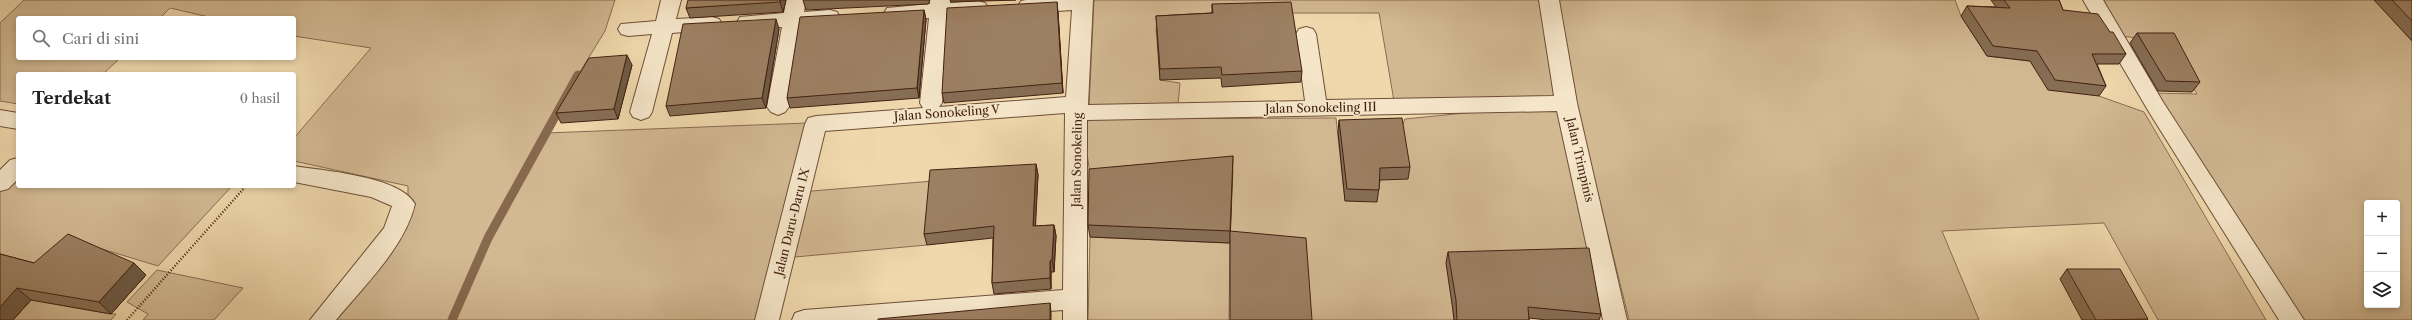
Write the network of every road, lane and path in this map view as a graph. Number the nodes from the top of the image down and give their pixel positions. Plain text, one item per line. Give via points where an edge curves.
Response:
1 (671, 0) edge
2 (1549, 0) edge
3 (2093, 0) edge
4 (1083, 2) edge
5 (940, 5) edge
6 (795, 9) edge
7 (878, 14) edge
8 (847, 16) edge
9 (664, 26) junction
10 (628, 29) dead end
11 (1306, 34) dead end
12 (931, 103) dead end
13 (1566, 103) junction
14 (778, 107) dead end
15 (1317, 108) junction
16 (1077, 109) junction
17 (642, 112) dead end
18 (0, 118) edge
19 (16, 121) edge
20 (816, 124) joint
21 (16, 168) edge
22 (296, 174) edge
23 (0, 183) edge
24 (244, 188) edge
25 (1076, 309) edge
26 (127, 320) edge
27 (322, 320) edge
28 (767, 320) edge
29 (804, 320) edge
30 (1615, 320) edge
31 (2292, 320) edge

1 - 9 street
2 - 13 street, Jalan Trimpinis
3 - 31 street via 2152,100
4 - 5 street via 1003,7
4 - 16 street, Jalan Sonokeling
5 - 7 street
5 - 12 street
6 - 8 street
6 - 9 street
6 - 14 street
9 - 10 street
9 - 17 street
11 - 15 street
13 - 15 street, Jalan Sonokeling III
13 - 30 street, Jalan Trimpinis
15 - 16 street, Jalan Sonokeling III
16 - 20 street, Jalan Sonokeling V
16 - 25 street, Jalan Sonokeling
18 - 19 street
20 - 28 street, Jalan Daru-Daru IX
21 - 23 street
22 - 27 street via 379,190 395,195 402,199 404,204 400,220 392,234
24 - 26 path
25 - 29 street

